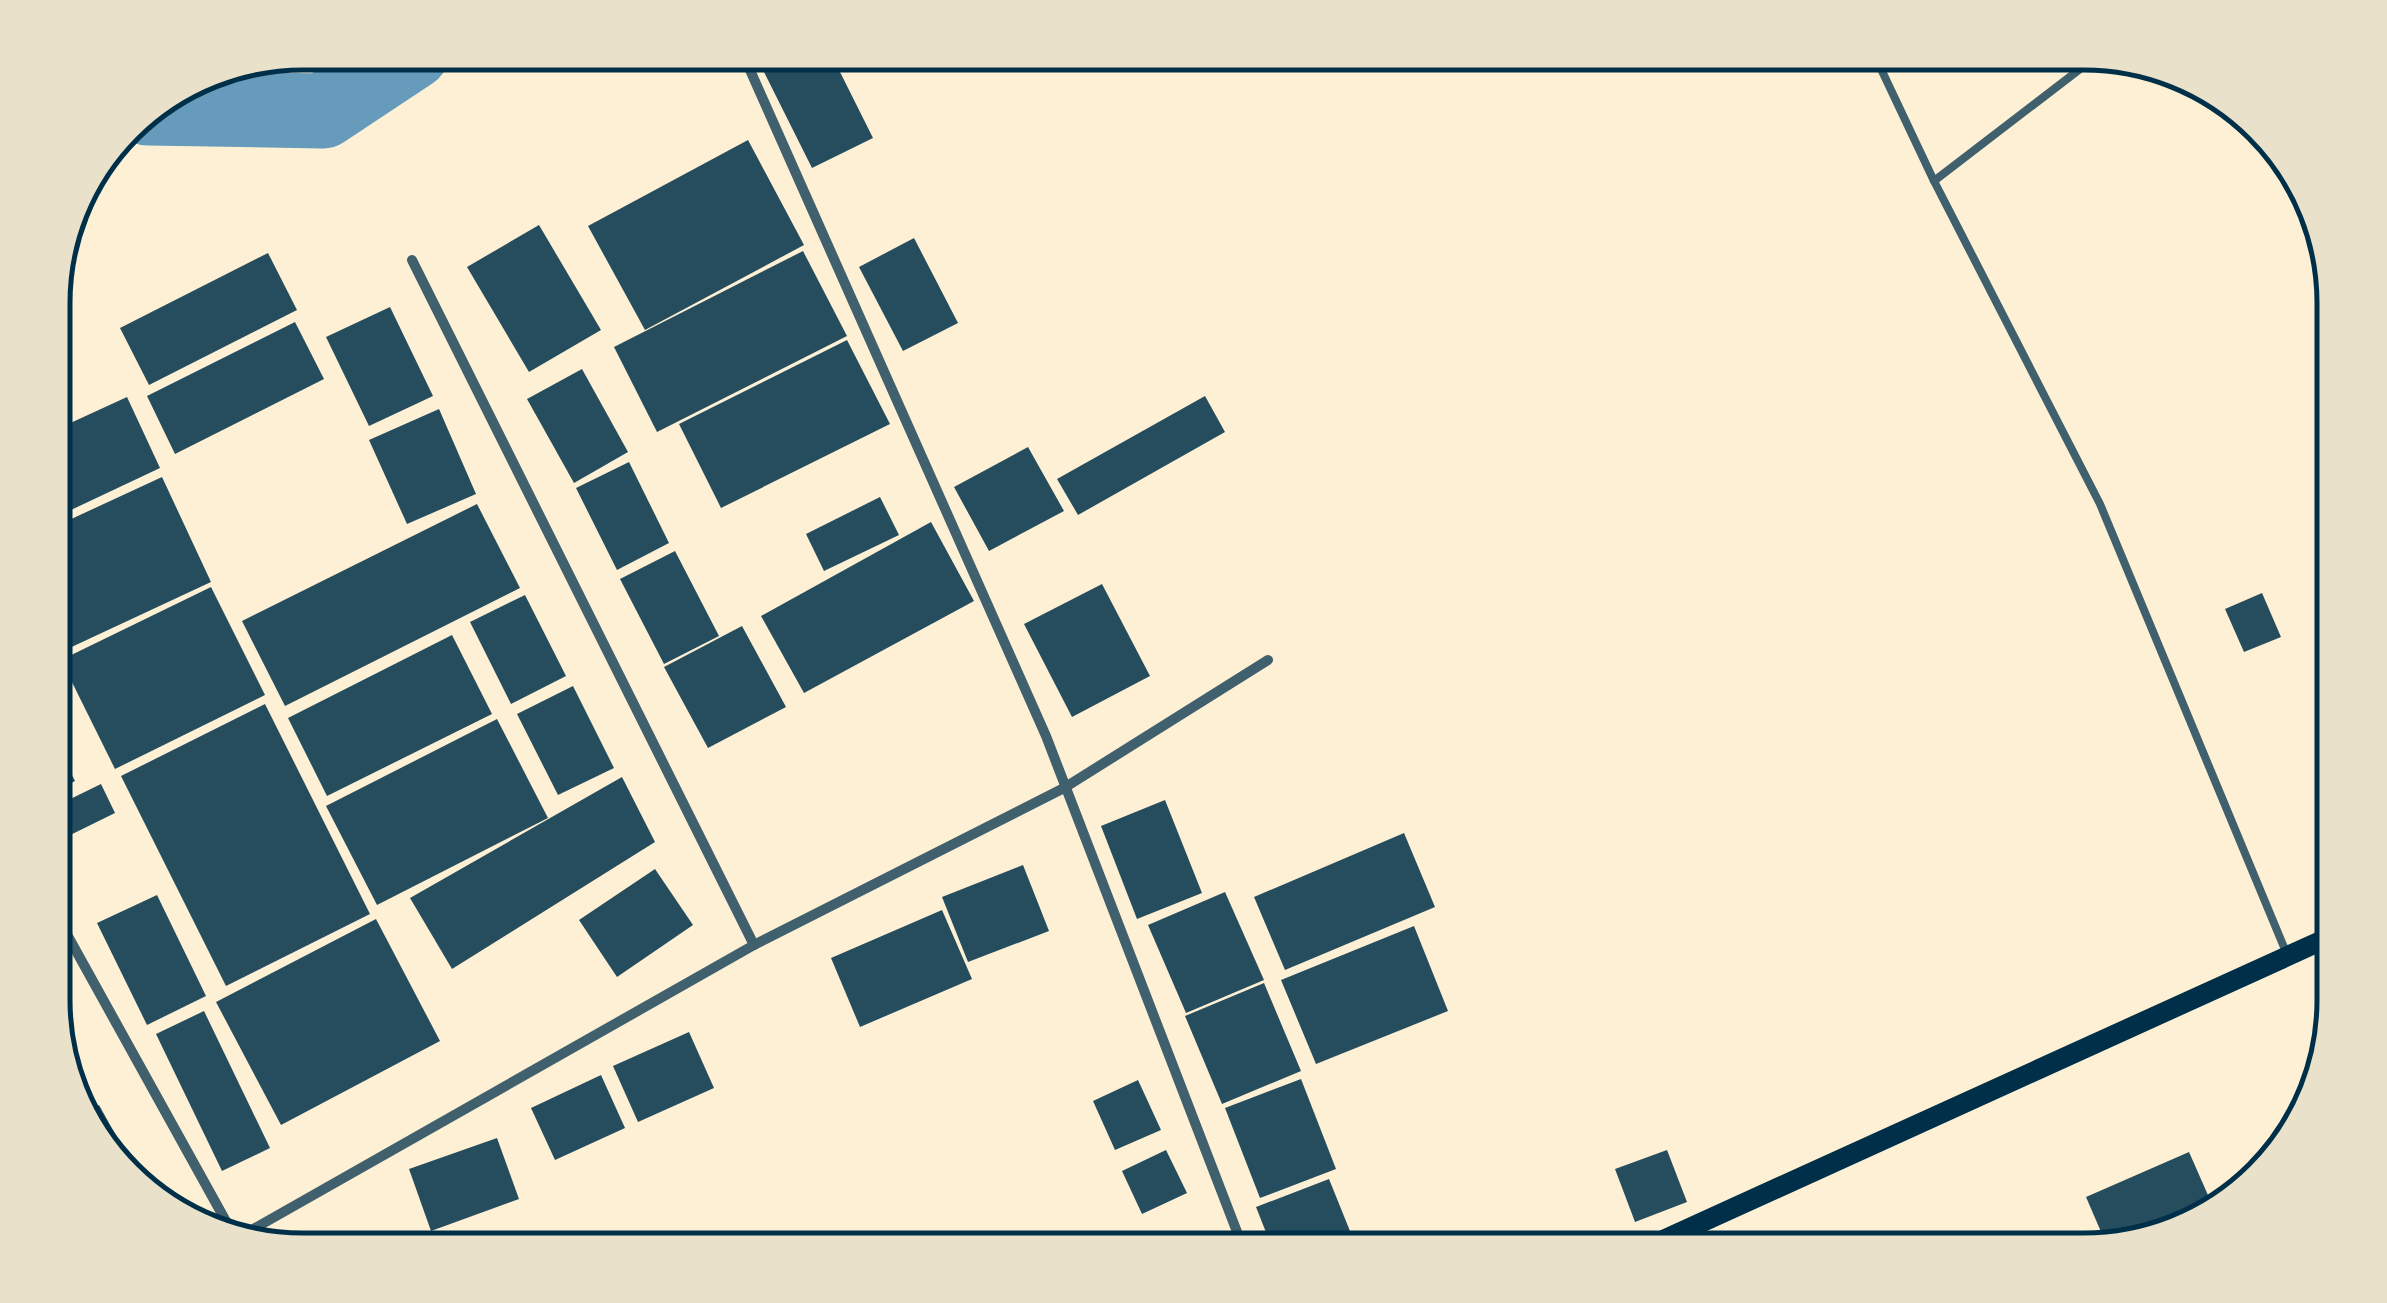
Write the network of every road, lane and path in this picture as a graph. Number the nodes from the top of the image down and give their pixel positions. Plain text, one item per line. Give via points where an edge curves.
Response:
1 (750, 70) edge
2 (1882, 70) edge
3 (2080, 70) edge
4 (1934, 181) junction
5 (412, 260) dead end
6 (1268, 660) dead end
7 (1064, 788) junction
8 (70, 939) edge
9 (2317, 944) edge
10 (754, 945) junction
11 (2289, 959) junction
12 (225, 1219) edge
13 (256, 1228) edge
14 (1237, 1233) edge
15 (1679, 1233) edge

1 - 7 street
2 - 4 lane
3 - 4 lane
4 - 11 lane via 2100,504
5 - 10 street
6 - 7 street
7 - 10 street
7 - 14 street
8 - 12 street
9 - 11 main road
10 - 13 street
11 - 15 main road

